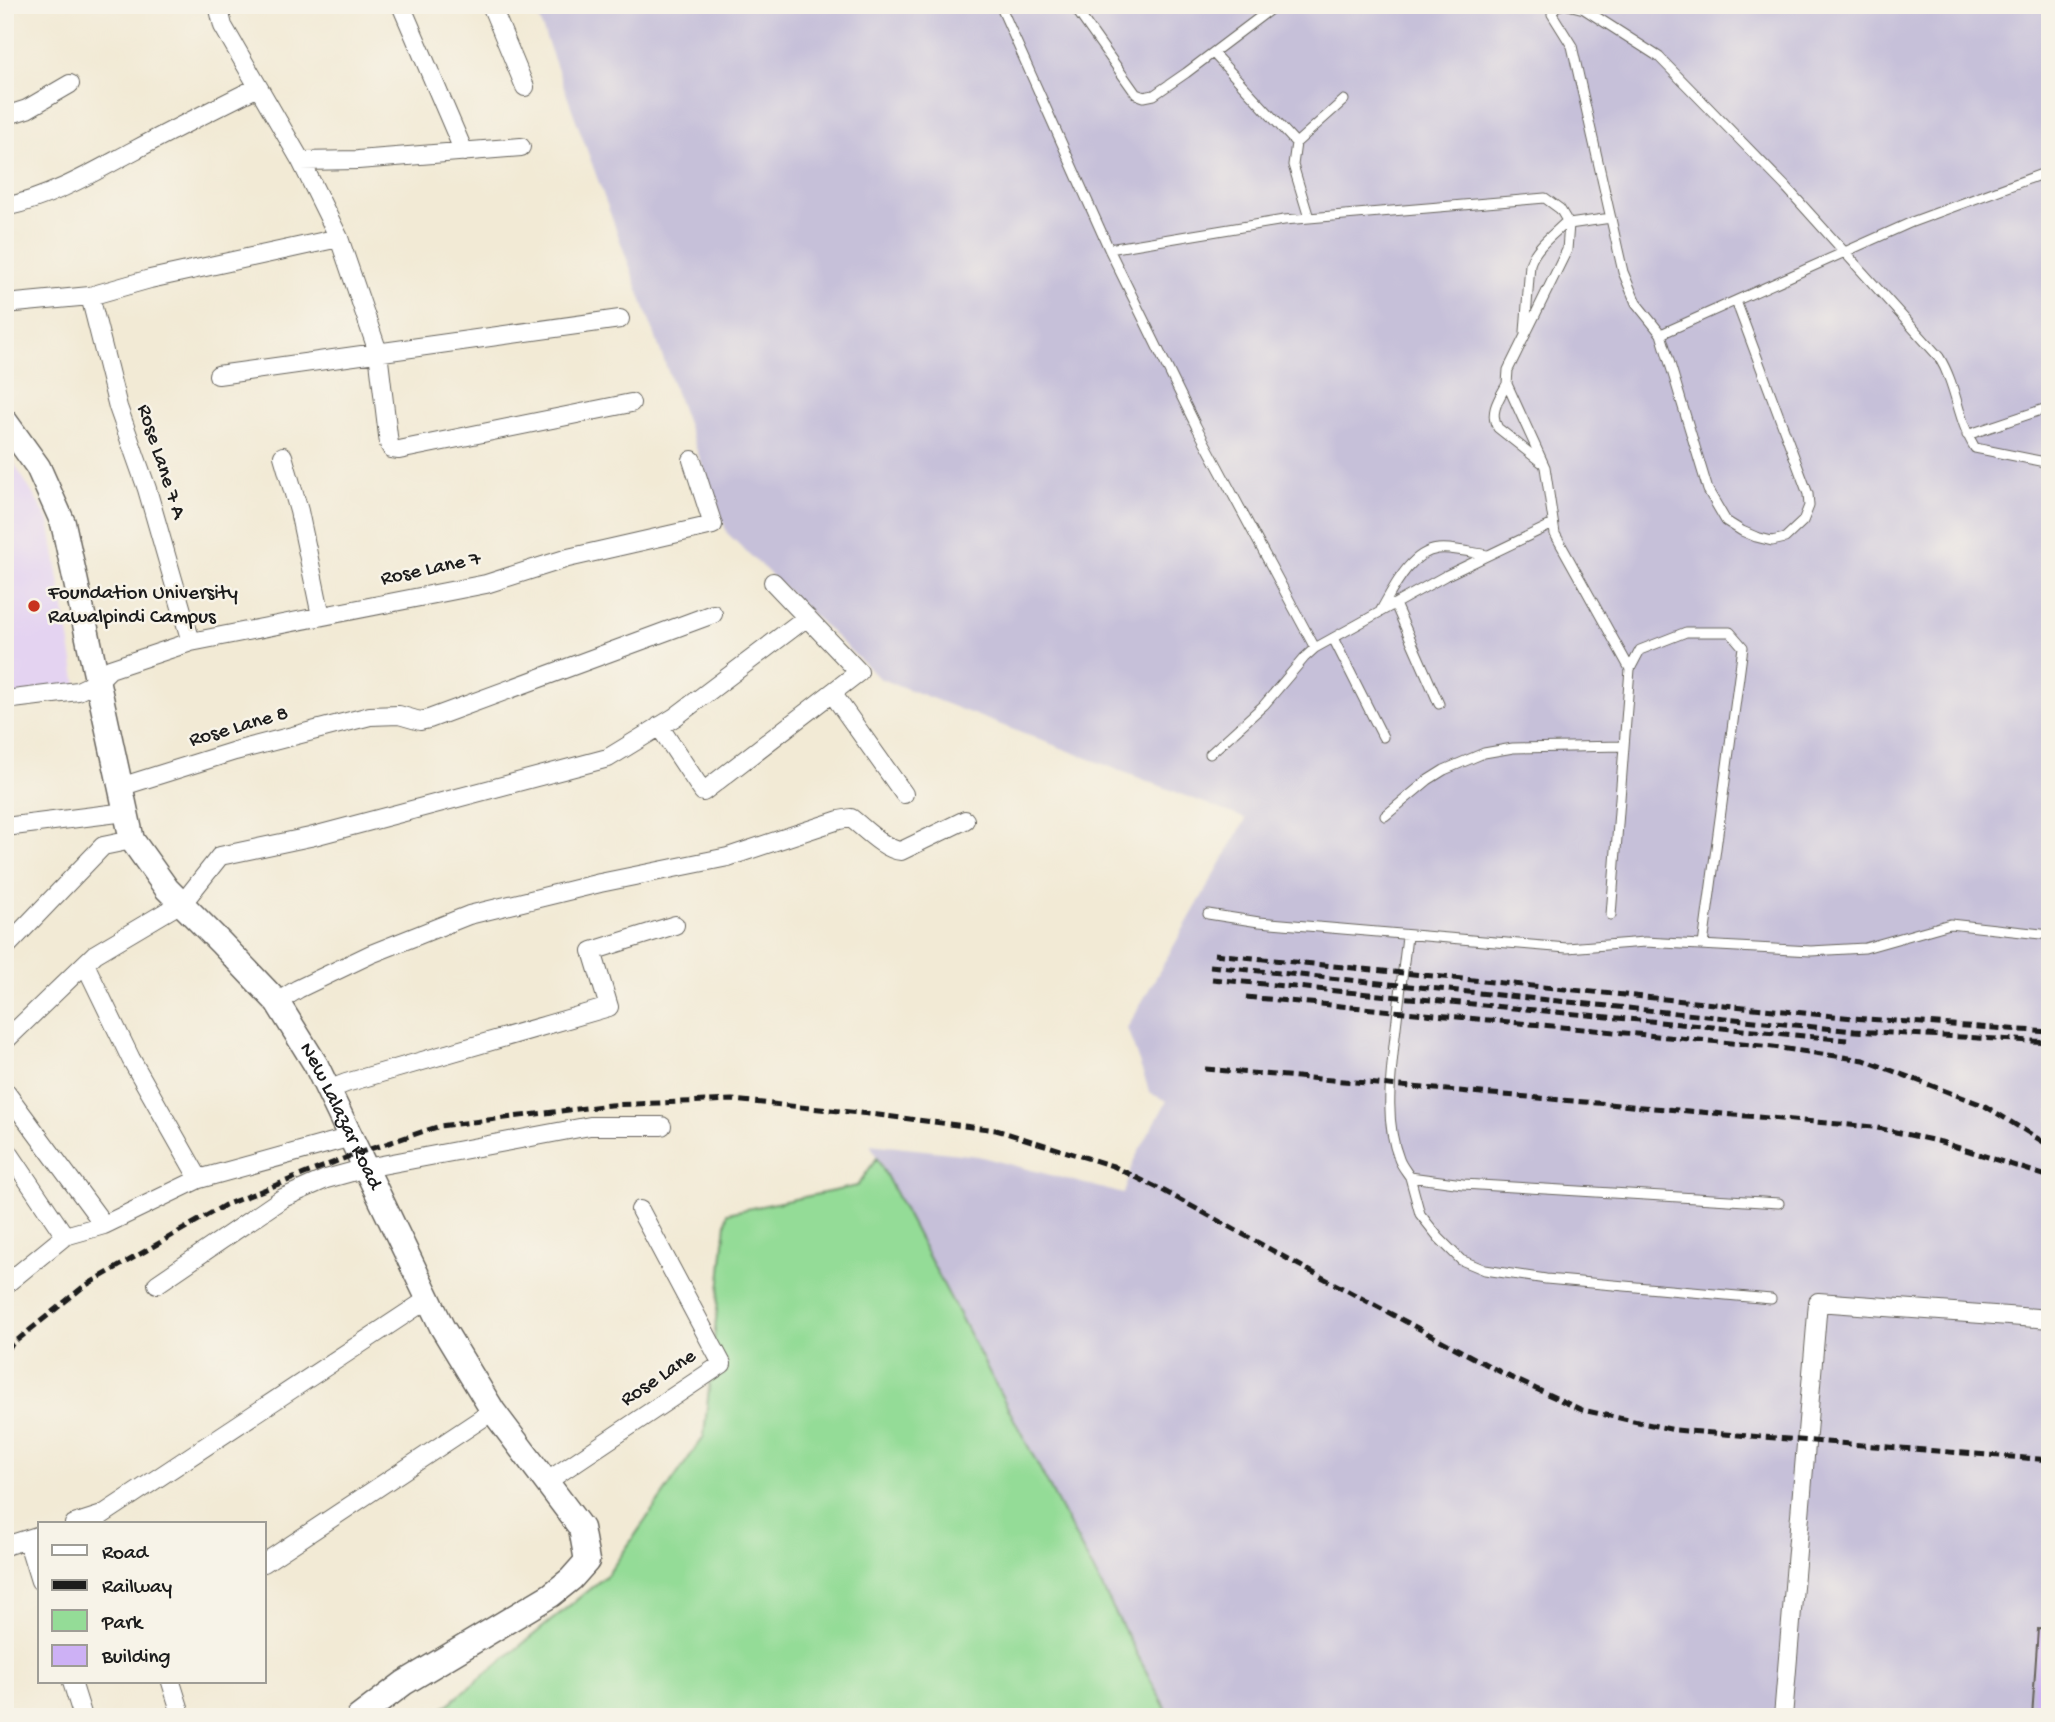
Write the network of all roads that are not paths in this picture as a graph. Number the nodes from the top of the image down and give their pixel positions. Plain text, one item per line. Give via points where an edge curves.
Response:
1 (218, 5) edge
2 (401, 5) edge
3 (491, 5) edge
4 (1000, 5) edge
5 (1073, 5) edge
6 (1276, 5) edge
7 (1568, 5) edge
8 (1556, 6) edge
9 (1213, 54) junction
10 (70, 84) dead end
11 (258, 87) junction
12 (525, 87) dead end
13 (1344, 100) dead end
14 (5, 116) edge
15 (1296, 143) junction
16 (522, 147) dead end
17 (464, 152) junction
18 (301, 161) junction
19 (2050, 171) edge
20 (5, 207) edge
21 (1309, 218) junction
22 (1611, 218) junction
23 (1568, 223) junction
24 (339, 238) junction
25 (1109, 249) junction
26 (1845, 252) junction
27 (90, 296) junction
28 (1737, 301) junction
29 (5, 304) edge
30 (620, 319) dead end
31 (1661, 334) junction
32 (1524, 337) junction
33 (379, 352) junction
34 (218, 375) dead end
35 (1507, 384) junction
36 (631, 403) dead end
37 (2050, 407) edge
38 (5, 421) edge
39 (1967, 435) junction
40 (282, 456) dead end
41 (692, 460) dead end
42 (1543, 463) junction
43 (2050, 463) edge
44 (1553, 524) junction
45 (1489, 555) junction
46 (773, 582) dead end
47 (1395, 604) junction
48 (1379, 613) junction
49 (713, 614) dead end
50 (321, 616) junction
51 (807, 617) junction
52 (1333, 638) junction
53 (191, 642) junction
54 (1315, 648) junction
55 (1630, 669) junction
56 (97, 682) junction
57 (832, 693) junction
58 (5, 700) edge
59 (1439, 704) dead end
60 (660, 726) junction
61 (1383, 737) dead end
62 (1624, 746) junction
63 (1210, 754) dead end
64 (120, 787) junction
65 (904, 794) dead end
66 (126, 812) junction
67 (1385, 816) dead end
68 (965, 820) dead end
69 (5, 827) edge
70 (132, 840) junction
71 (181, 903) junction
72 (1208, 914) dead end
73 (1611, 915) dead end
74 (675, 925) dead end
75 (2050, 935) edge
76 (1407, 936) junction
77 (1703, 945) junction
78 (5, 947) edge
79 (85, 964) junction
80 (277, 1002) junction
81 (5, 1041) edge
82 (328, 1090) junction
83 (5, 1091) edge
84 (662, 1126) dead end
85 (351, 1138) junction
86 (5, 1147) edge
87 (366, 1168) junction
88 (1410, 1177) junction
89 (199, 1179) junction
90 (1779, 1203) dead end
91 (640, 1210) dead end
92 (104, 1225) junction
93 (65, 1236) junction
94 (157, 1284) dead end
95 (5, 1285) edge
96 (428, 1299) junction
97 (1771, 1299) dead end
98 (2050, 1319) edge
99 (494, 1411) junction
100 (546, 1482) junction
101 (81, 1522) edge
102 (34, 1537) edge
103 (5, 1546) edge
104 (266, 1562) edge
105 (38, 1566) edge
106 (73, 1684) edge
107 (172, 1684) edge
108 (83, 1717) edge
109 (183, 1717) edge
110 (359, 1717) edge
111 (1783, 1717) edge

1 - 11 street via 223,26
2 - 17 street
3 - 12 street
4 - 25 lane
5 - 9 lane via 1136,94 1144,97 1154,95
6 - 9 lane
7 - 26 lane via 1584,9 1660,57
8 - 22 lane via 1552,14 1572,46
9 - 15 lane
10 - 14 street
11 - 18 street
11 - 20 street via 59,190
13 - 15 lane
15 - 21 lane via 1293,165
16 - 17 street
17 - 18 street
18 - 24 street
19 - 26 lane
21 - 23 lane via 1545,198 1560,209
21 - 25 lane
22 - 23 lane
22 - 31 lane via 1623,272 1636,303
23 - 32 lane via 1567,250
23 - 32 lane via 1532,257
24 - 27 street
24 - 33 street
25 - 54 lane via 1196,426
26 - 28 lane
26 - 39 lane via 1939,357 1949,373
27 - 29 street
27 - 53 street, Rose Lane 7 A via 118,407
28 - 31 lane
28 - 31 lane via 1808,494 1803,521 1785,538 1756,537 1726,521 1708,490
30 - 33 street
32 - 35 lane via 1508,370
33 - 34 street
33 - 36 street via 392,449
35 - 42 lane
35 - 42 lane via 1493,413 1494,422
37 - 39 lane
38 - 56 street, New Lalazar Road via 38,467 63,523
39 - 43 lane via 1975,448
40 - 50 street
41 - 50 street, Rose Lane 7 via 713,524 568,558 486,583
42 - 44 lane
44 - 45 lane
44 - 55 lane
45 - 47 lane
45 - 48 lane via 1438,548 1423,555 1404,570
46 - 51 street
47 - 48 lane
47 - 59 lane
48 - 52 lane
49 - 64 street, Rose Lane 8 via 429,719 370,716
50 - 53 street, Rose Lane 7
51 - 57 street via 859,672
51 - 60 street
52 - 54 lane
52 - 61 lane
53 - 56 street, Rose Lane 7 via 110,669
54 - 63 lane via 1264,705
55 - 62 lane
55 - 77 lane via 1640,650 1686,632 1730,632 1743,647
56 - 58 street, Rose Lane 7 via 78,691
56 - 64 street, New Lalazar Road
57 - 60 street via 703,792
57 - 65 street
60 - 71 street via 608,758 323,834 220,856
62 - 67 lane via 1513,748 1483,753 1427,780
62 - 73 lane
64 - 66 street, New Lalazar Road
66 - 69 street
66 - 70 street, New Lalazar Road
68 - 80 street via 895,851 851,818 839,820 728,857 469,915 371,954
70 - 71 street, New Lalazar Road
70 - 78 street via 103,846
71 - 79 street via 94,954
71 - 80 street, New Lalazar Road
72 - 76 lane
74 - 82 street via 592,951 609,1007
75 - 77 lane via 1950,924 1865,948 1811,951
76 - 77 lane via 1567,948 1645,942
76 - 88 lane via 1390,1085 1396,1151
79 - 81 street
79 - 89 street via 131,1059
80 - 82 street, New Lalazar Road
82 - 85 street, New Lalazar Road
83 - 92 street
84 - 87 street via 590,1126
85 - 87 street, New Lalazar Road
85 - 89 street
86 - 93 street
87 - 94 street via 283,1198
87 - 96 street, New Lalazar Road
88 - 90 lane
88 - 97 lane via 1420,1214 1439,1238 1461,1260 1485,1270
89 - 92 street
91 - 100 street, Rose Lane via 722,1364
92 - 93 street
93 - 95 street
96 - 99 street, New Lalazar Road
96 - 101 street via 102,1516
98 - 111 street via 1818,1302
99 - 100 street, New Lalazar Road
99 - 104 street
100 - 110 street, New Lalazar Road via 580,1528 587,1561 551,1595 404,1683
102 - 103 street
102 - 105 street
106 - 108 street
107 - 109 street

